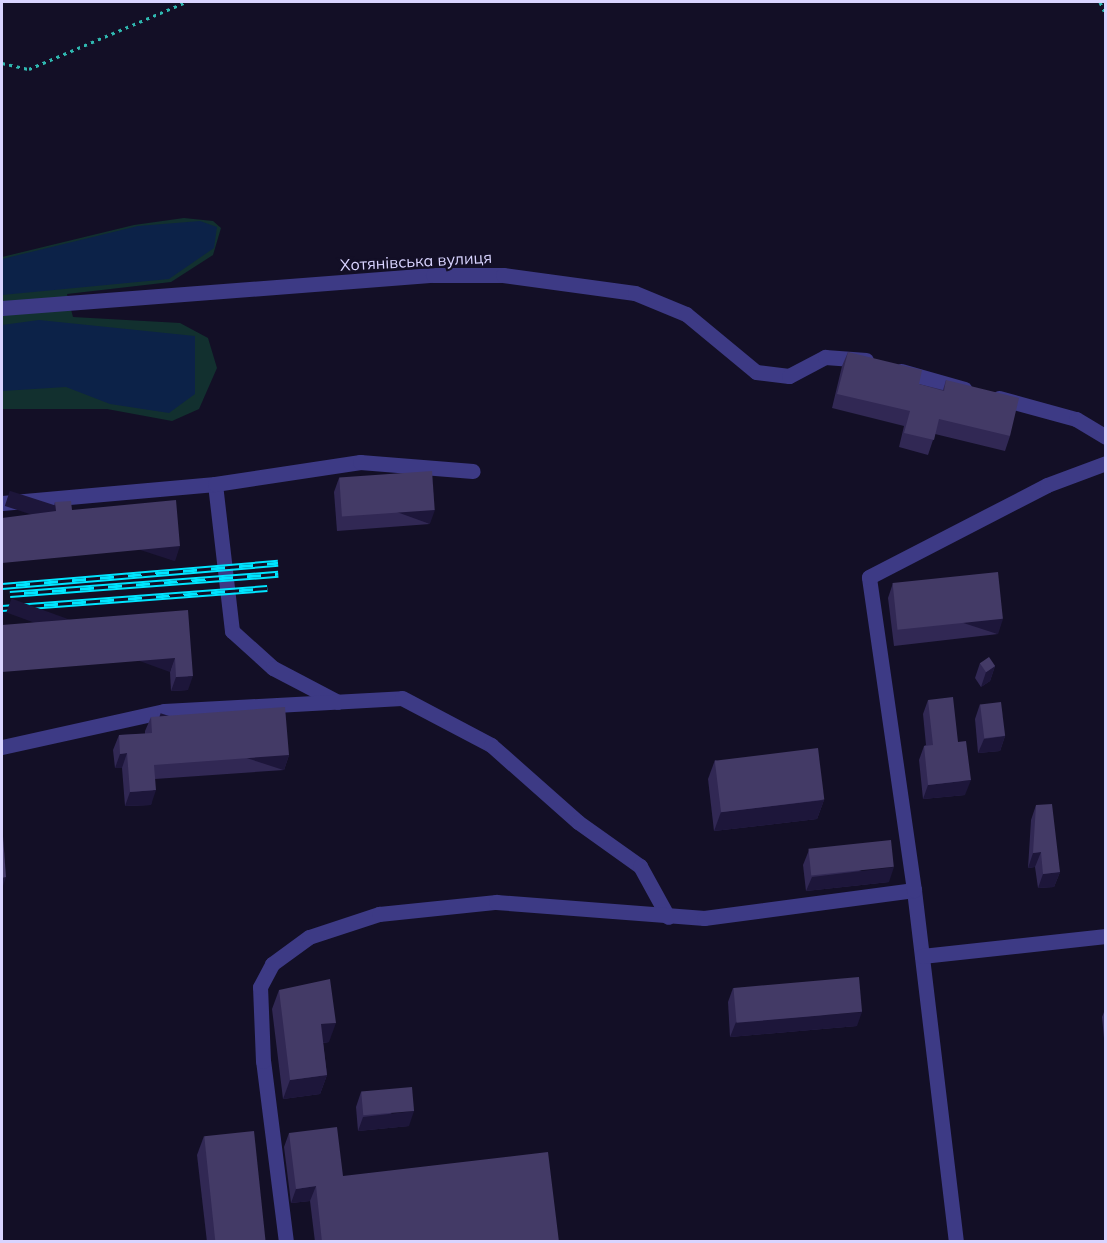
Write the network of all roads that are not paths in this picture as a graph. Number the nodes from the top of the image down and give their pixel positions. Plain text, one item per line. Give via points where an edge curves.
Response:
1 (2, 308) edge
2 (1106, 437) edge
3 (1106, 463) edge
4 (473, 471) dead end
5 (214, 484) junction
6 (2, 503) edge
7 (344, 704) junction
8 (2, 747) edge
9 (914, 890) junction
10 (668, 917) junction
11 (1106, 936) edge
12 (922, 956) junction
13 (286, 1242) edge
14 (956, 1242) edge

1 - 2 lane, Хотянівська вулиця via 433,275 572,282 635,293 687,314 756,372 789,376 825,357 852,356 1076,419
3 - 9 lane via 1047,485 869,577
4 - 5 lane via 360,462
5 - 6 lane
5 - 7 lane via 232,631 273,668
7 - 8 lane via 164,711
7 - 10 lane via 402,698 491,745 578,822 640,866
9 - 10 lane via 704,918
9 - 12 lane
10 - 13 lane via 496,902 379,914 309,937 272,964 260,987 263,1061
11 - 12 lane
12 - 14 lane

